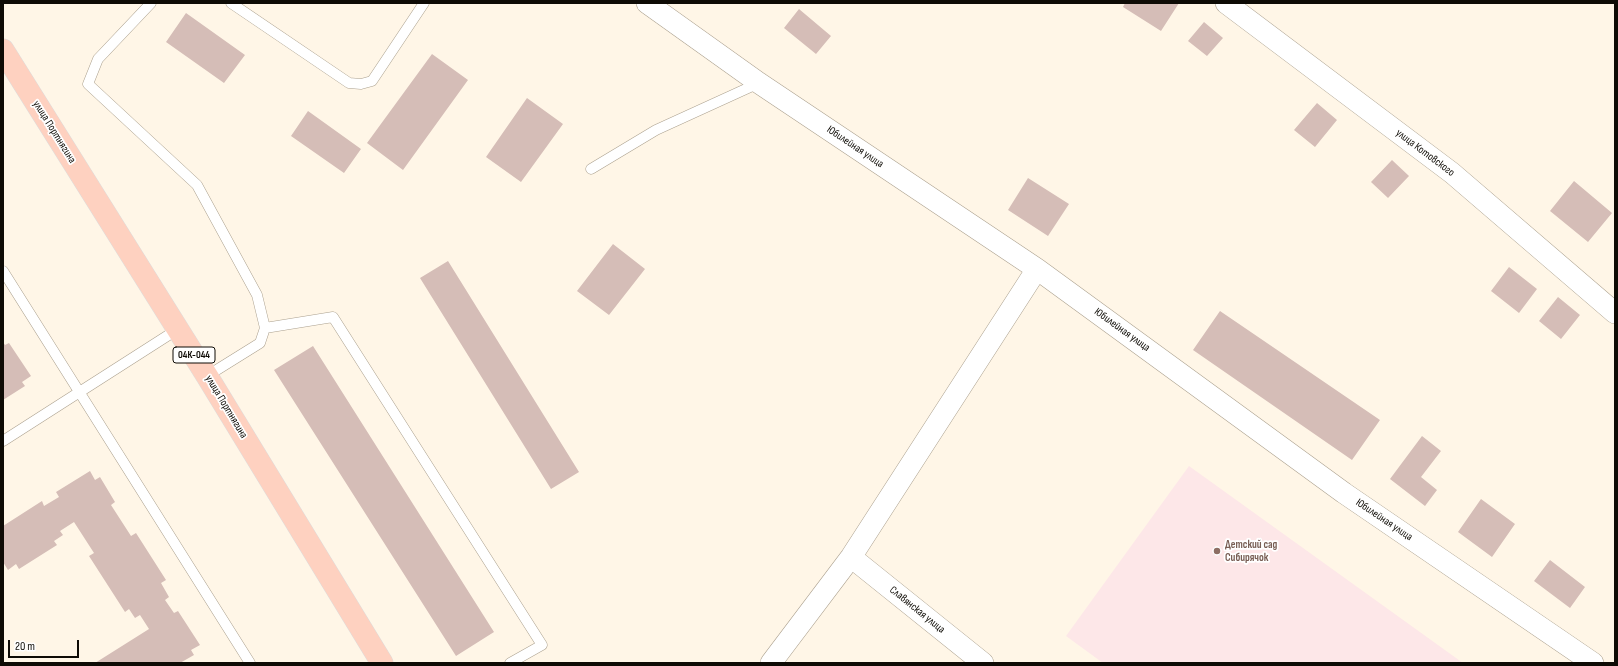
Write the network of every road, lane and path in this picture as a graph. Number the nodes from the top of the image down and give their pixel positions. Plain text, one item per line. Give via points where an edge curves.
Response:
1 (151, 3) edge
2 (231, 3) edge
3 (424, 3) edge
4 (648, 3) edge
5 (1226, 3) edge
6 (3, 50) edge
7 (758, 83) junction
8 (591, 169) dead end
9 (1037, 269) junction
10 (3, 271) edge
11 (1615, 313) edge
12 (265, 328) junction
13 (178, 329) junction
14 (208, 376) junction
15 (80, 393) junction
16 (3, 441) edge
17 (851, 557) junction
18 (247, 662) edge
19 (382, 663) edge
20 (510, 663) edge
21 (770, 663) edge
22 (983, 663) edge
23 (1593, 663) edge

1 - 12 lane via 98,59 88,84 196,185 257,295
2 - 3 lane via 349,83 361,84 372,81
4 - 7 street, Юбилейная улица
5 - 11 street, улица Котовского via 1452,173
6 - 13 main road, улица Портнягина / 04К-044
7 - 8 lane via 656,130
7 - 9 street, Юбилейная улица
9 - 17 street
9 - 23 street, Юбилейная улица via 1344,493
10 - 15 lane
12 - 14 lane via 260,343
12 - 20 lane via 333,317 542,644
13 - 14 main road, улица Портнягина / 04К-044
13 - 15 lane
14 - 19 main road, улица Портнягина / 04К-044
15 - 16 lane
15 - 18 lane
17 - 21 street
17 - 22 street, Славянская улица

